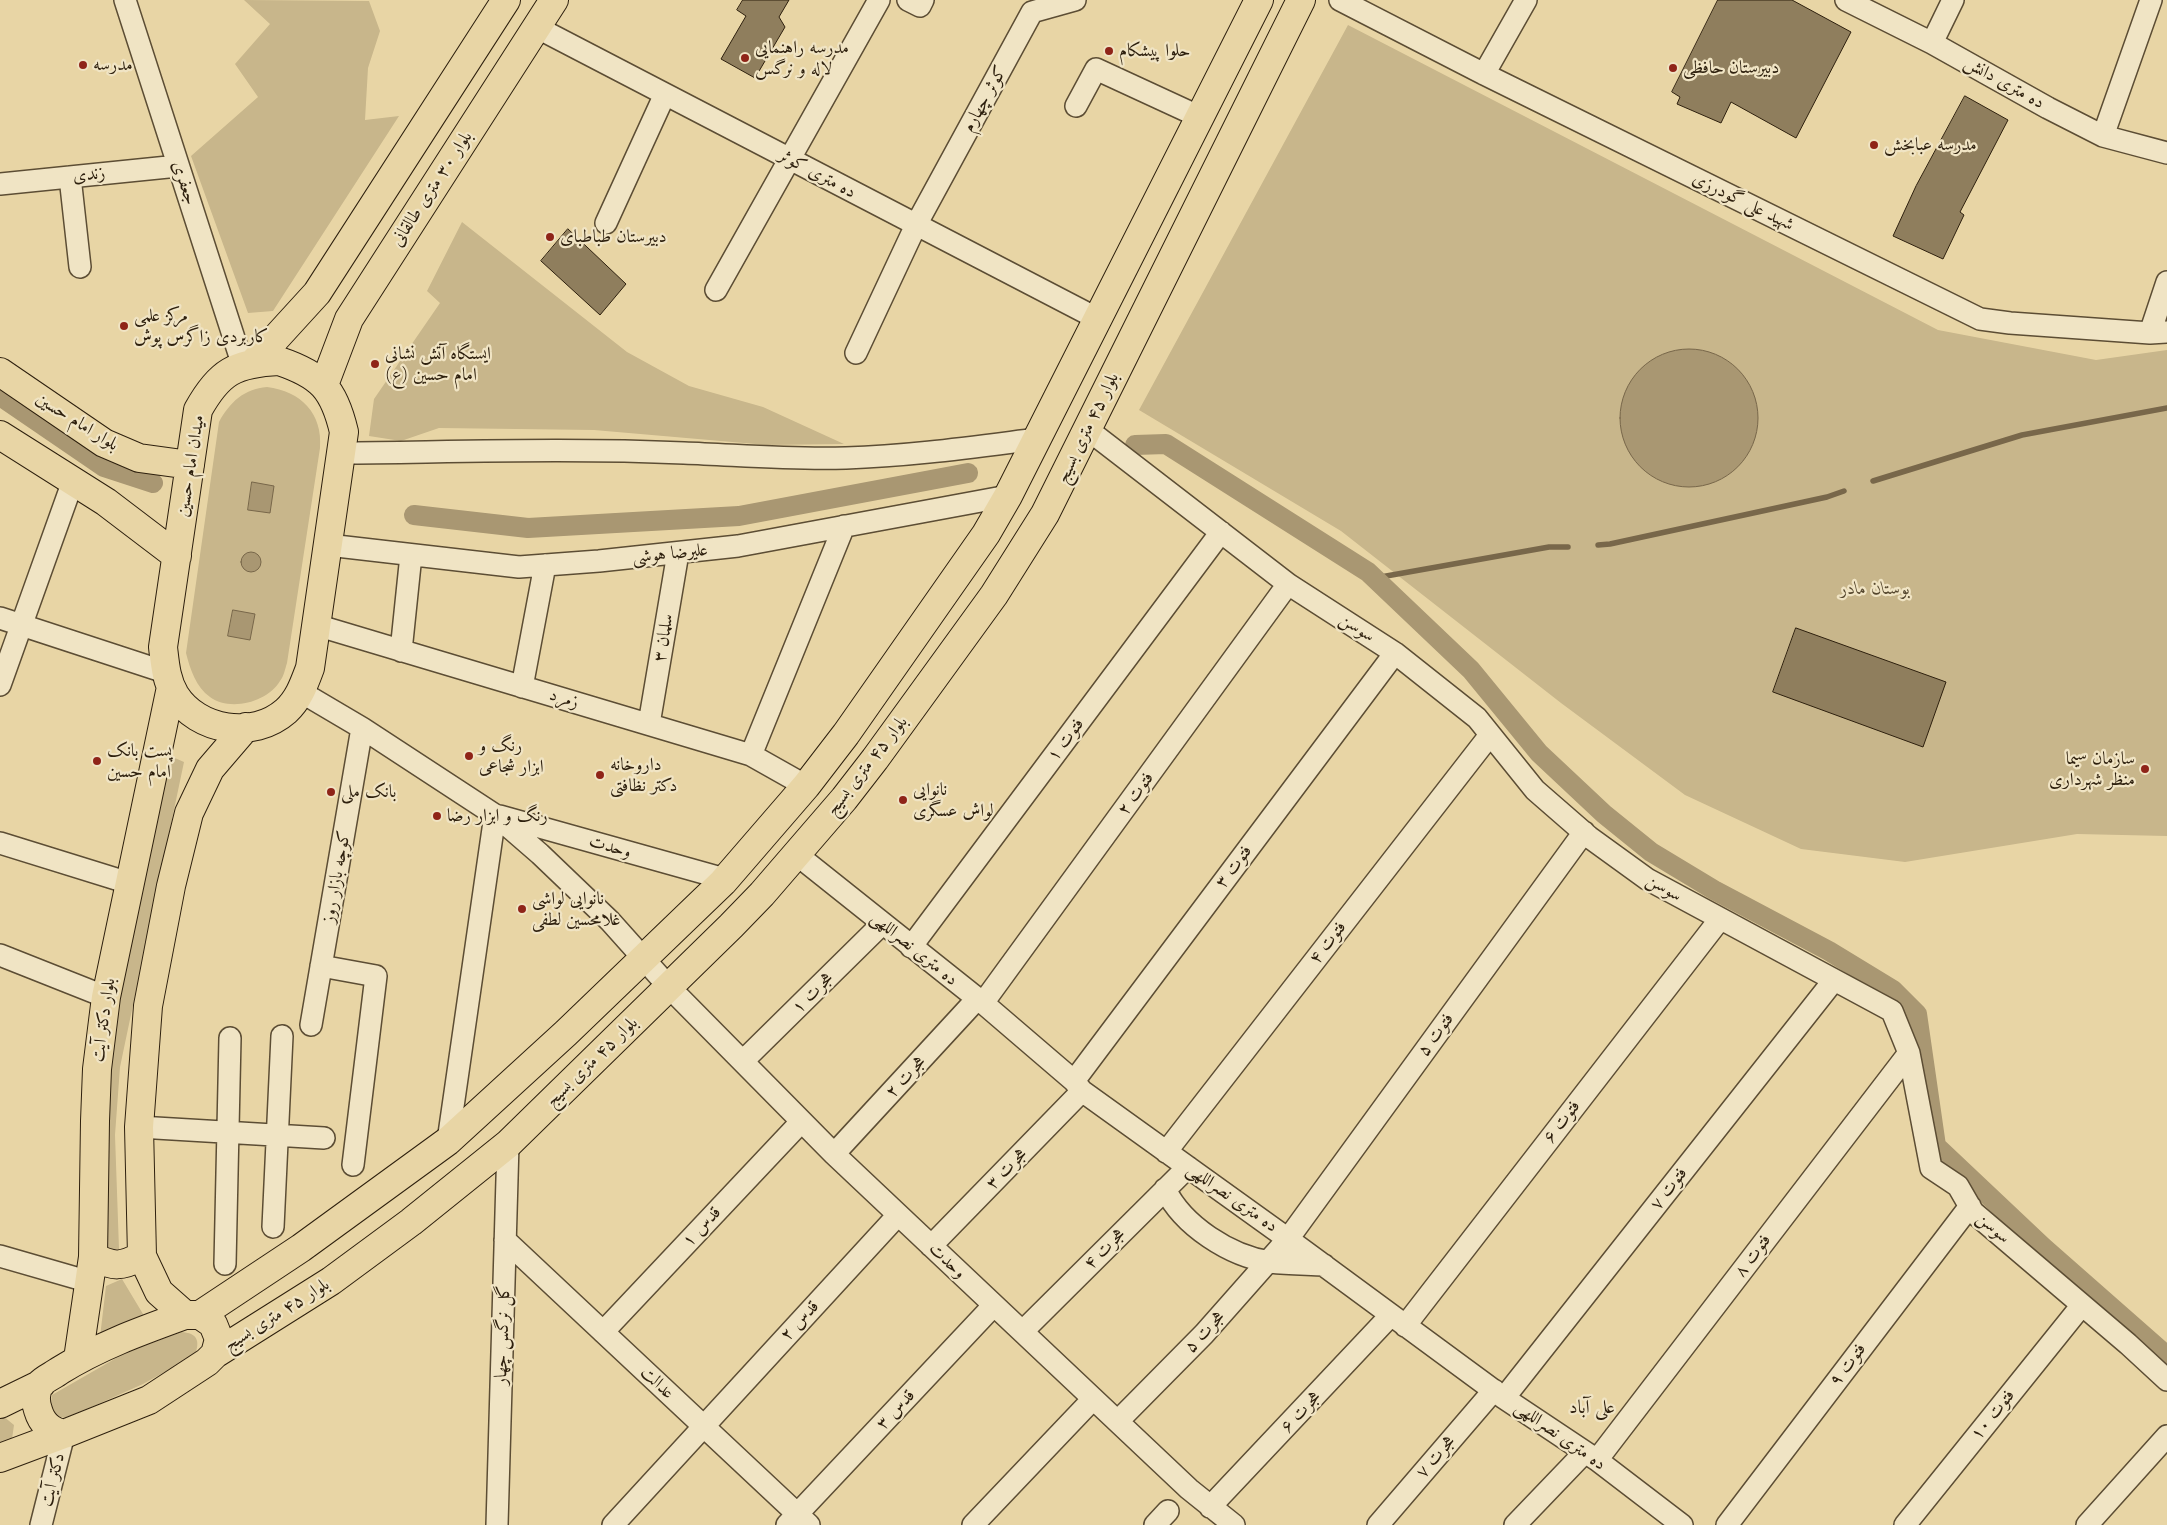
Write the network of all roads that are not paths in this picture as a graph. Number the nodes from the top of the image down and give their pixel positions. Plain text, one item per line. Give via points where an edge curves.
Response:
1 (125, 0) edge
2 (506, 0) edge
3 (554, 0) edge
4 (879, 0) edge
5 (908, 0) edge
6 (923, 0) edge
7 (1075, 0) edge
8 (1259, 0) edge
9 (1301, 0) edge
10 (1340, 0) edge
11 (1526, 0) edge
12 (1846, 0) edge
13 (1953, 0) edge
14 (2151, 0) edge
15 (536, 27) junction
16 (1932, 43) junction
17 (1484, 74) junction
18 (665, 94) junction
19 (1076, 106) dead end
20 (1200, 117) junction
21 (2104, 136) junction
22 (2167, 153) edge
23 (790, 159) junction
24 (178, 166) junction
25 (70, 177) junction
26 (0, 184) edge
27 (606, 223) dead end
28 (916, 225) junction
29 (80, 267) dead end
30 (2167, 282) edge
31 (716, 290) dead end
32 (1098, 319) junction
33 (2158, 332) edge
34 (856, 353) dead end
35 (248, 364) junction
36 (0, 372) edge
37 (324, 385) junction
38 (1087, 429) junction
39 (0, 434) edge
40 (1037, 439) junction
41 (341, 452) junction
42 (190, 465) junction
43 (72, 481) junction
44 (1008, 496) junction
45 (844, 526) junction
46 (1221, 532) junction
47 (328, 545) junction
48 (678, 552) junction
49 (411, 555) junction
50 (177, 556) junction
51 (545, 565) junction
52 (1288, 584) junction
53 (0, 618) edge
54 (316, 625) junction
55 (22, 626) junction
56 (401, 650) junction
57 (1395, 652) junction
58 (168, 679) junction
59 (0, 685) edge
60 (522, 686) junction
61 (301, 692) junction
62 (649, 724) junction
63 (246, 727) junction
64 (362, 728) junction
65 (846, 734) junction
66 (1490, 735) junction
67 (751, 755) junction
68 (875, 759) junction
69 (806, 786) junction
70 (495, 815) junction
71 (1584, 832) junction
72 (0, 843) edge
73 (796, 854) junction
74 (725, 879) junction
75 (129, 884) junction
76 (1720, 919) junction
77 (882, 924) junction
78 (911, 947) junction
79 (0, 955) edge
80 (644, 959) junction
81 (321, 966) junction
82 (1834, 980) junction
83 (669, 987) junction
84 (106, 997) junction
85 (980, 1001) junction
86 (311, 1025) dead end
87 (282, 1036) dead end
88 (230, 1038) dead end
89 (1909, 1052) junction
90 (743, 1061) junction
91 (1078, 1086) junction
92 (801, 1122) junction
93 (140, 1127) junction
94 (227, 1133) junction
95 (276, 1135) junction
96 (324, 1138) dead end
97 (448, 1141) junction
98 (508, 1144) junction
99 (1166, 1152) junction
100 (834, 1154) junction
101 (353, 1164) dead end
102 (1188, 1167) junction
103 (1166, 1189) junction
104 (1970, 1206) junction
105 (898, 1216) junction
106 (272, 1227) dead end
107 (1288, 1239) junction
108 (505, 1240) junction
109 (931, 1246) junction
110 (0, 1256) edge
111 (142, 1256) junction
112 (1268, 1261) junction
113 (226, 1264) dead end
114 (1324, 1265) junction
115 (92, 1270) junction
116 (994, 1305) junction
117 (2082, 1305) junction
118 (193, 1315) junction
119 (1398, 1320) junction
120 (603, 1332) junction
121 (1023, 1332) junction
122 (215, 1354) junction
123 (78, 1359) junction
124 (2167, 1380) edge
125 (40, 1384) junction
126 (1499, 1394) junction
127 (1093, 1399) junction
128 (0, 1404) edge
129 (1118, 1422) junction
130 (703, 1426) junction
131 (64, 1434) junction
132 (2167, 1436) edge
133 (1591, 1456) junction
134 (0, 1458) edge
135 (1210, 1507) junction
136 (798, 1521) edge
137 (42, 1525) edge
138 (497, 1525) edge
139 (613, 1525) edge
140 (973, 1525) edge
141 (1234, 1525) edge
142 (1378, 1525) edge
143 (1515, 1525) edge
144 (1682, 1525) edge
145 (1727, 1525) edge
146 (1904, 1525) edge
147 (2087, 1525) edge

1 - 24 street, جعفری
2 - 35 main road via 317,293
3 - 15 main road, بلوار ۳۰ متری طالقانی
4 - 23 street
5 - 6 street via 920,6
7 - 28 street, کوثر چهارم via 1032,12
8 - 20 main road, بلوار ۴۵ متری بسیج
9 - 38 main road, بلوار ۴۵ متری بسیج
10 - 17 street, شهید علی گودرزی
11 - 17 street
12 - 16 street, ده متری دانش
13 - 16 street
14 - 21 street
15 - 18 street, ده متری کوثر
15 - 37 main road, بلوار ۳۰ متری طالقانی via 349,319
16 - 21 street, ده متری دانش
17 - 33 street, شهید علی گودرزی via 1980,319 2010,324
18 - 23 street, ده متری کوثر
18 - 27 street
19 - 20 street via 1096,69
20 - 32 main road, بلوار ۴۵ متری بسیج
21 - 22 street, ده متری دانش
23 - 28 street, ده متری کوثر
23 - 31 street
24 - 25 street, زندی
24 - 35 street, جعفری
25 - 26 street, زندی
25 - 29 street
28 - 32 street, ده متری کوثر
28 - 34 street, کوثر چهارم
30 - 33 street
32 - 40 main road, بلوار ۴۵ متری بسیج
35 - 37 main road, میدان امام حسین via 279,361 303,370
35 - 42 main road, میدان امام حسین via 230,371 210,388 198,410
36 - 42 main road, بلوار امام حسین via 104,443 139,458
37 - 41 main road, میدان امام حسین via 338,407 344,432
38 - 46 street, سوسن
38 - 68 main road, بلوار ۴۵ متری بسیج via 1026,547
39 - 43 main road
40 - 41 street via 918,454 846,458 781,459 684,452
40 - 44 main road, بلوار ۴۵ متری بسیج
41 - 47 main road, میدان امام حسین
42 - 50 main road, میدان امام حسین
43 - 50 main road via 137,524
43 - 55 street
44 - 45 street, علیرضا هوشی
44 - 65 main road, بلوار ۴۵ متری بسیج via 986,534
45 - 48 street, علیرضا هوشی via 738,546
45 - 67 street
46 - 52 street, سوسن
46 - 78 street, فتوت ۱
47 - 49 street, علیرضا هوشی
47 - 54 main road, میدان امام حسین
48 - 51 street, علیرضا هوشی
48 - 62 street, سلمان ۳
49 - 51 street, علیرضا هوشی via 519,567
49 - 56 street
50 - 58 main road, میدان امام حسین via 163,647
51 - 60 street
52 - 57 street, سوسن
52 - 85 street, فتوت ۲
53 - 55 street
54 - 56 street, زمرد
54 - 61 main road, میدان امام حسین via 310,668
55 - 58 street
55 - 59 street
56 - 60 street, زمرد
57 - 66 street, سوسن via 1477,718
57 - 91 street, فتوت ۳
58 - 63 main road, میدان امام حسین via 175,695 192,714 214,725
58 - 75 main road, بلوار دکتر آیت
60 - 62 street, زمرد
61 - 63 main road, میدان امام حسین via 285,711 264,724
61 - 64 street, وحدت
62 - 67 street, زمرد
63 - 93 main road via 210,769 190,813 171,886 148,1006
64 - 70 street, وحدت
64 - 81 street, کوچه بازار روز
65 - 68 main road
65 - 69 main road, بلوار ۴۵ متری بسیج
66 - 71 street, سوسن via 1536,790
66 - 99 street, فتوت ۴
67 - 69 street, زمرد
68 - 73 main road, بلوار ۴۵ متری بسیج
69 - 74 main road, بلوار ۴۵ متری بسیج
70 - 74 street, وحدت
70 - 80 street, وحدت via 579,890
70 - 97 street
71 - 76 street, سوسن via 1647,879
71 - 107 street, فتوت ۵
72 - 75 street
73 - 77 street, ده متری نصراللهی
73 - 83 main road, بلوار ۴۵ متری بسیج via 756,900
74 - 80 main road, بلوار ۴۵ متری بسیج
75 - 84 main road, بلوار دکتر آیت
76 - 82 street, سوسن
76 - 119 street, فتوت ۶
77 - 78 street, ده متری نصراللهی
77 - 90 street, هجرت ۱
78 - 85 street, ده متری نصراللهی
79 - 84 street
80 - 83 street, وحدت
80 - 97 main road, بلوار ۴۵ متری بسیج
81 - 86 street, کوچه بازار روز
81 - 101 street via 376,976
82 - 89 street, سوسن via 1892,1011
82 - 126 street, فتوت ۷
83 - 90 street, وحدت
83 - 98 main road, بلوار ۴۵ متری بسیج
84 - 115 main road, بلوار دکتر آیت via 97,1069
85 - 91 street, ده متری نصراللهی
85 - 100 street, هجرت ۲
87 - 95 street
88 - 94 street
89 - 104 street, سوسن via 1931,1168 1958,1186
89 - 133 street, فتوت ۸
90 - 92 street, وحدت
91 - 99 street, ده متری نصراللهی
91 - 109 street, هجرت ۳
92 - 100 street, وحدت
92 - 120 street, قدس ۱
93 - 94 street
93 - 111 main road
94 - 95 street
94 - 113 street
95 - 96 street
95 - 106 street
97 - 118 main road, بلوار ۴۵ متری بسیج via 309,1242
98 - 108 street, گل نرگس چهار
98 - 122 main road, بلوار ۴۵ متری بسیج via 412,1222 339,1275
99 - 102 street, ده متری نصراللهی
100 - 105 street, وحدت
102 - 103 street, هجرت ۴
102 - 107 street, ده متری نصراللهی
103 - 112 street via 1189,1222 1219,1244
103 - 121 street, هجرت ۴
104 - 117 street, سوسن
104 - 145 street, فتوت ۹
105 - 109 street, وحدت
105 - 130 street, قدس ۲
107 - 112 street, هجرت ۵
107 - 114 street, ده متری نصراللهی
108 - 120 street, عدالت
108 - 138 street, گل نرگس چهار
109 - 116 street, وحدت
110 - 115 street
111 - 115 main road via 128,1264
111 - 118 main road via 159,1292
112 - 114 street
112 - 129 street, هجرت ۵ via 1204,1334
114 - 119 street, ده متری نصراللهی
115 - 123 main road, بلوار دکتر آیت
116 - 121 street, وحدت
116 - 136 street, قدس ۳
117 - 124 street, سوسن
117 - 146 street, فتوت ۱۰
118 - 122 main road via 213,1324 219,1339
118 - 123 main road, بلوار ۴۵ متری بسیج via 119,1338
119 - 126 street, ده متری نصراللهی
119 - 135 street, هجرت ۶
120 - 130 street, عدالت
121 - 127 street, وحدت
122 - 131 main road, بلوار ۴۵ متری بسیج via 149,1400
123 - 125 main road, بلوار ۴۵ متری بسیج
125 - 128 main road, بلوار ۴۵ متری بسیج
125 - 131 main road via 36,1397 43,1422 52,1431
126 - 133 street, ده متری نصراللهی
126 - 142 street, هجرت ۷
127 - 129 street, وحدت
127 - 140 street
129 - 135 street, وحدت
130 - 136 street, عدالت
130 - 139 street, قدس ۲
131 - 134 main road, بلوار ۴۵ متری بسیج
131 - 137 street, دکتر آیت
132 - 147 street
133 - 143 street, فتوت ۸
133 - 144 street, ده متری نصراللهی
135 - 141 street, وحدت

